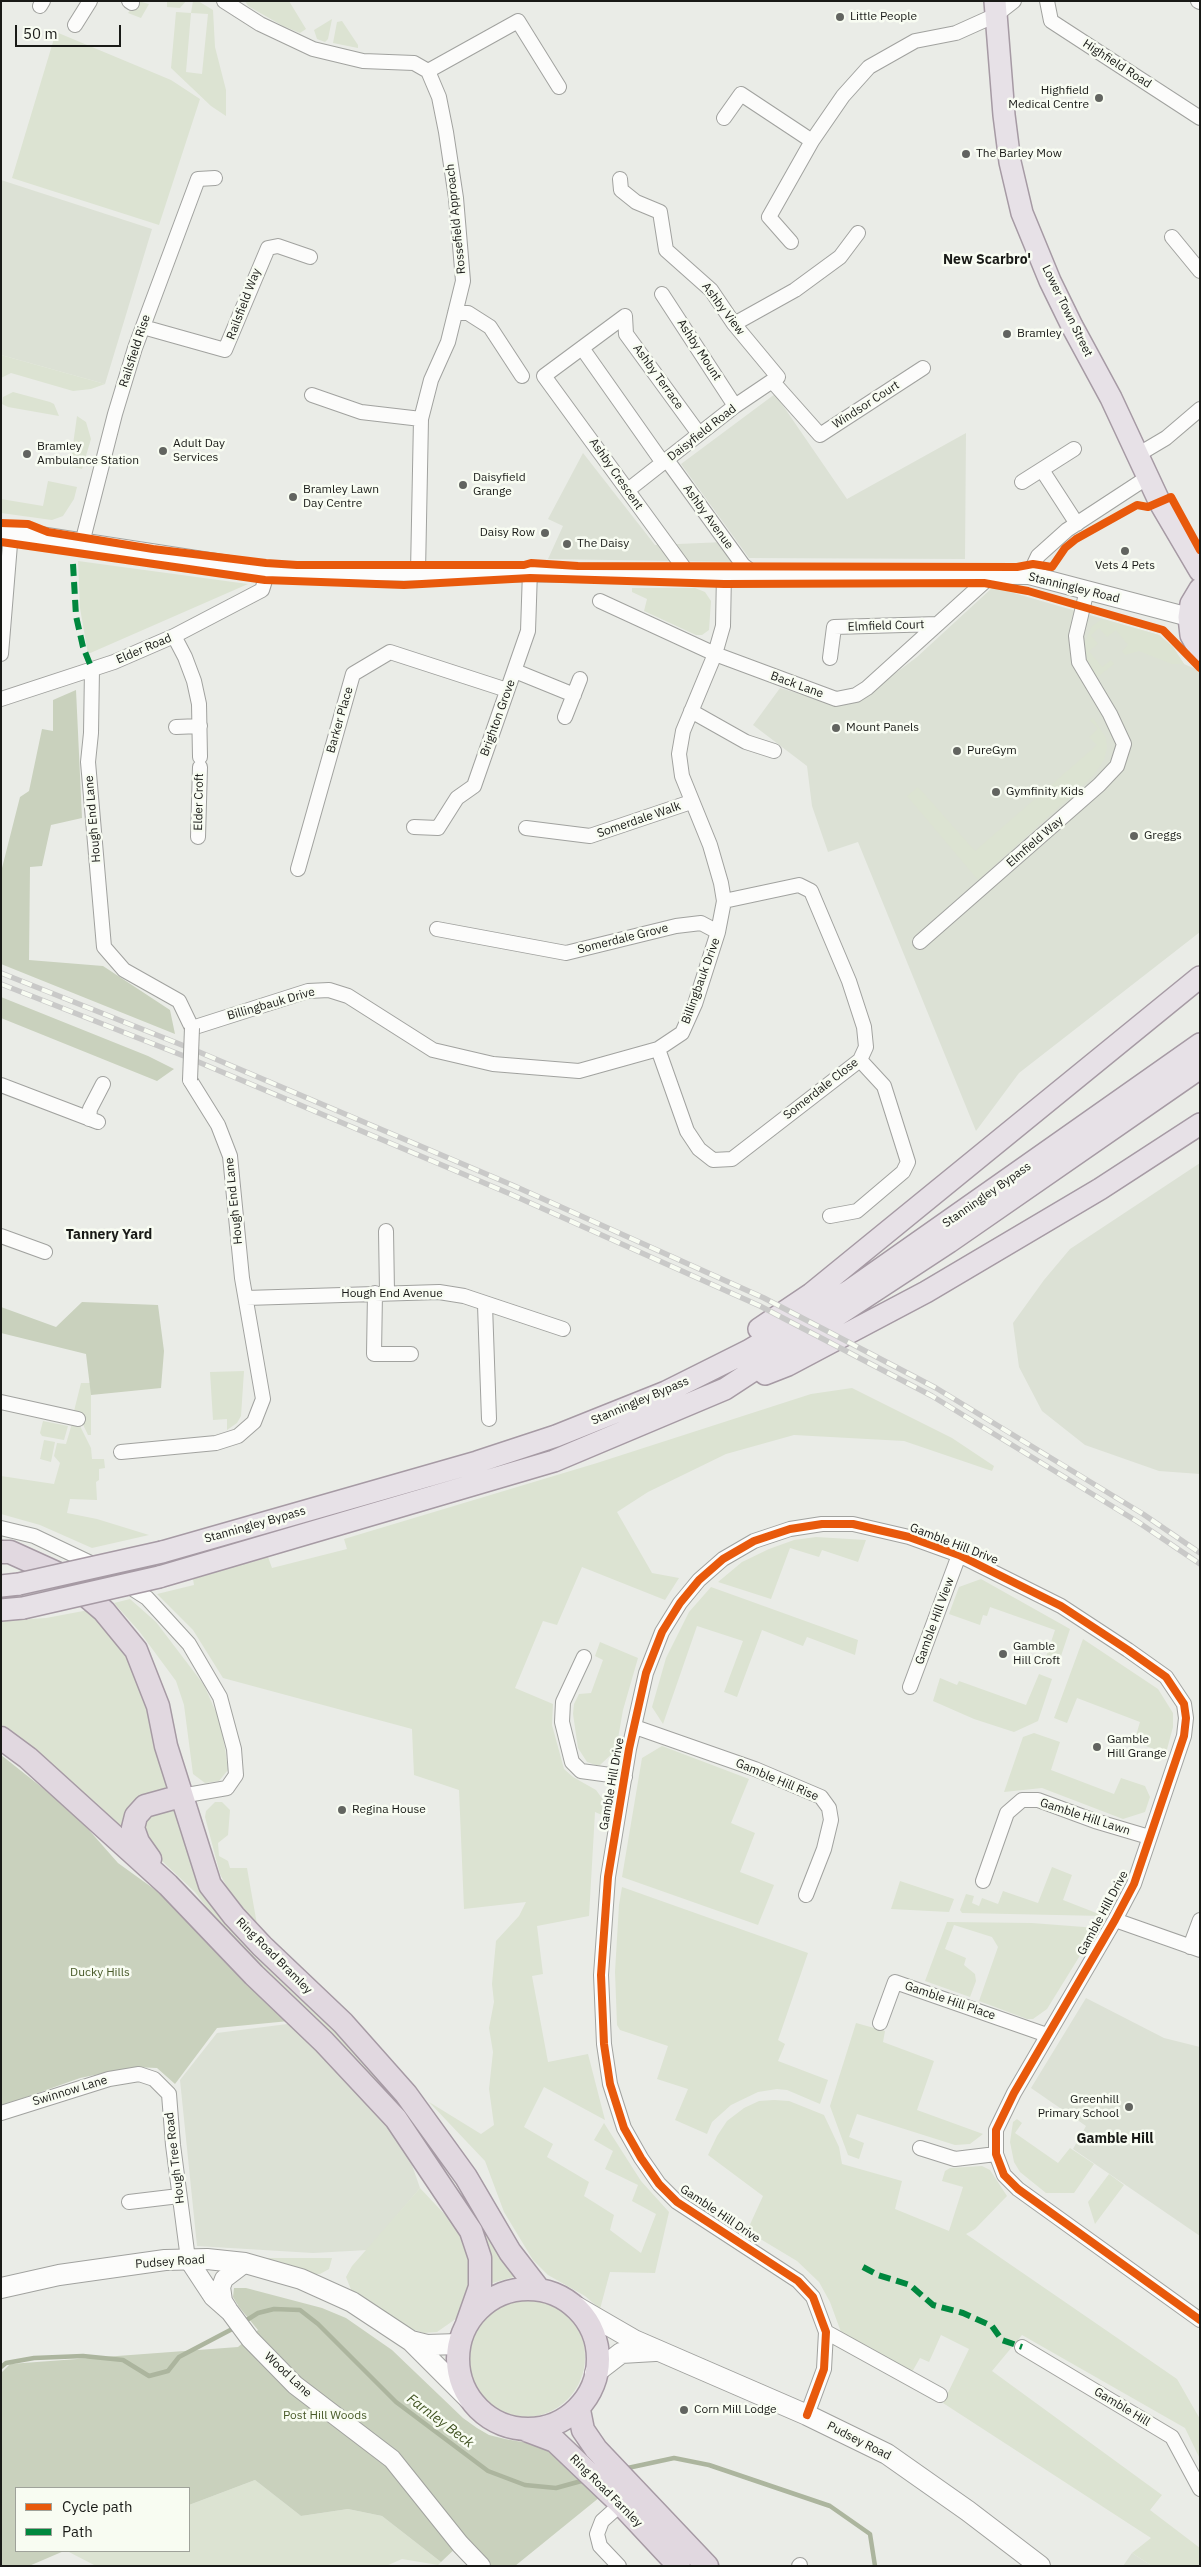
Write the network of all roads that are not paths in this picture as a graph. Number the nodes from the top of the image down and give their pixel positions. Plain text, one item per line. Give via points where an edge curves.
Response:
1 (90, 1) edge
2 (224, 1) edge
3 (1014, 1) edge
4 (1047, 1) edge
5 (996, 8) edge
6 (75, 25) dead end
7 (428, 71) junction
8 (559, 87) dead end
9 (724, 118) dead end
10 (1200, 118) edge
11 (812, 141) junction
12 (215, 178) dead end
13 (620, 179) dead end
14 (858, 233) dead end
15 (1172, 237) dead end
16 (791, 242) dead end
17 (310, 257) dead end
18 (1200, 270) edge
19 (662, 294) dead end
20 (455, 313) junction
21 (734, 324) junction
22 (143, 327) junction
23 (582, 348) junction
24 (923, 368) dead end
25 (522, 376) dead end
26 (775, 379) junction
27 (312, 395) dead end
28 (735, 406) junction
29 (1200, 409) edge
30 (420, 419) junction
31 (699, 434) junction
32 (1074, 449) dead end
33 (1138, 454) junction
34 (665, 461) junction
35 (1042, 470) junction
36 (1148, 477) junction
37 (1022, 482) dead end
38 (628, 490) junction
39 (1076, 524) junction
40 (6, 531) edge
41 (82, 543) junction
42 (268, 571) junction
43 (530, 571) junction
44 (1200, 571) edge
45 (418, 572) junction
46 (687, 572) junction
47 (752, 572) junction
48 (724, 573) junction
49 (992, 574) junction
50 (1029, 575) junction
51 (1087, 590) junction
52 (1200, 590) edge
53 (600, 601) dead end
54 (1189, 617) junction
55 (938, 624) junction
56 (174, 636) junction
57 (1200, 651) edge
58 (1, 654) edge
59 (715, 654) junction
60 (830, 658) dead end
61 (92, 669) junction
62 (515, 671) junction
63 (580, 679) dead end
64 (508, 690) junction
65 (574, 695) junction
66 (1, 698) edge
67 (691, 711) junction
68 (565, 717) dead end
69 (200, 726) junction
70 (176, 727) dead end
71 (774, 751) dead end
72 (691, 802) junction
73 (414, 827) dead end
74 (526, 828) dead end
75 (198, 837) dead end
76 (298, 869) dead end
77 (724, 901) junction
78 (438, 929) dead end
79 (718, 932) junction
80 (920, 942) dead end
81 (1200, 977) edge
82 (192, 1028) junction
83 (1200, 1044) edge
84 (658, 1049) junction
85 (860, 1060) junction
86 (1200, 1068) edge
87 (103, 1084) dead end
88 (1, 1085) edge
89 (1200, 1124) edge
90 (830, 1216) dead end
91 (386, 1231) dead end
92 (1, 1236) edge
93 (45, 1252) dead end
94 (381, 1293) junction
95 (246, 1298) junction
96 (485, 1305) junction
97 (563, 1329) dead end
98 (411, 1354) dead end
99 (725, 1389) junction
100 (666, 1392) junction
101 (1, 1402) edge
102 (78, 1419) dead end
103 (489, 1420) dead end
104 (121, 1452) dead end
105 (1, 1528) edge
106 (1, 1552) edge
107 (959, 1555) junction
108 (10, 1585) edge
109 (1, 1610) edge
110 (584, 1657) dead end
111 (910, 1687) dead end
112 (635, 1727) junction
113 (1, 1738) edge
114 (625, 1777) junction
115 (181, 1796) junction
116 (1150, 1837) junction
117 (983, 1880) dead end
118 (168, 1885) junction
119 (806, 1895) dead end
120 (1115, 1920) junction
121 (1200, 1920) edge
122 (1195, 1948) edge
123 (880, 2023) dead end
124 (1047, 2035) junction
125 (139, 2074) joint
126 (1, 2113) edge
127 (920, 2148) dead end
128 (996, 2154) junction
129 (179, 2196) junction
130 (129, 2202) dead end
131 (188, 2259) junction
132 (245, 2263) junction
133 (537, 2287) junction
134 (1, 2288) edge
135 (578, 2307) junction
136 (230, 2312) junction
137 (1200, 2320) edge
138 (826, 2332) junction
139 (462, 2334) junction
140 (412, 2341) junction
141 (1022, 2347) dead end
142 (659, 2351) junction
143 (596, 2372) junction
144 (940, 2395) dead end
145 (469, 2399) junction
146 (579, 2410) junction
147 (807, 2415) junction
148 (524, 2429) junction
149 (1200, 2488) edge
150 (620, 2504) junction
151 (652, 2522) junction
152 (482, 2566) edge
153 (619, 2566) edge
154 (679, 2566) edge
155 (707, 2566) edge
156 (1039, 2566) edge

1 - 6 street
2 - 7 street via 260,24 312,49 363,61 414,63
3 - 5 street
4 - 10 street, Highfield Road via 1051,21
5 - 11 street via 956,33 915,41 869,68 843,96
5 - 33 main road, Lower Town Street via 1004,115 1010,162 1022,213 1050,281
7 - 8 street via 518,20
7 - 20 street, Rossefield Approach via 439,97 456,198 464,281
9 - 11 street via 741,94
11 - 16 street via 769,217
12 - 22 street, Railsfield Rise via 198,179
13 - 21 street, Ashby View via 621,190 636,202 660,212 666,250 711,290
14 - 21 street via 840,257 802,285
15 - 18 street
17 - 22 street, Railsfield Way via 278,246 268,248 226,350
19 - 28 street, Ashby Mount
20 - 25 street via 468,313 490,327
20 - 30 street, Rossefield Approach
21 - 26 street, Ashby View
22 - 41 street, Railsfield Rise via 115,414
23 - 31 street, Ashby Terrace via 625,316 626,334
23 - 34 street, Ashby Avenue
23 - 38 street, Ashby Crescent via 544,376
24 - 26 street, Windsor Court via 820,435
26 - 28 street, Daisyfield Road
27 - 30 street via 361,412
28 - 31 street, Daisyfield Road
29 - 33 street via 1166,438
30 - 45 street, Rossefield Approach
31 - 34 street, Daisyfield Road
32 - 35 street
33 - 36 main road, Lower Town Street
34 - 38 street, Daisyfield Road
34 - 47 street, Ashby Avenue via 743,565
35 - 37 street
35 - 39 street
36 - 39 street
36 - 44 main road, Lower Town Street
38 - 46 street, Ashby Crescent
39 - 50 street via 1038,556
40 - 41 street, Stanningley Road
40 - 58 street
41 - 42 street, Stanningley Road
42 - 45 street, Stanningley Road
42 - 56 street, Elder Road via 262,590
43 - 45 street, Stanningley Road
43 - 46 street, Stanningley Road
43 - 62 street, Brighton Grove via 528,631
46 - 48 street, Stanningley Road
47 - 48 street, Stanningley Road
47 - 49 street, Stanningley Road
48 - 59 street, Billingbauk Drive via 723,626
49 - 50 street, Stanningley Road
49 - 55 street, Back Lane
50 - 51 street, Stanningley Road
51 - 54 street, Stanningley Road
51 - 80 street, Elmfield Way via 1076,636 1079,662 1124,744 1117,766
52 - 54 main road via 1191,604
53 - 59 street, Back Lane
54 - 57 main road via 1191,636
55 - 59 street, Back Lane via 867,688 846,698 825,696
55 - 60 street, Elmfield Court via 834,627
56 - 61 street, Elder Road
56 - 69 street, Elder Croft via 194,681
59 - 67 street, Billingbauk Drive
61 - 66 street, Elder Road
61 - 82 street, Hough End Lane via 88,762 104,947 124,970 179,1001
62 - 64 street, Brighton Grove
62 - 65 street
63 - 65 street
64 - 73 street, Brighton Grove via 474,786 457,798 438,828
64 - 76 street, Barker Place via 390,652 353,674
65 - 68 street
67 - 71 street via 746,742
67 - 72 street, Billingbauk Drive via 679,754
69 - 70 street
69 - 75 street, Elder Croft
72 - 74 street, Somerdale Walk via 590,836
72 - 77 street, Billingbauk Drive via 710,845
77 - 79 street, Billingbauk Drive
77 - 85 street, Somerdale Close via 799,885 811,891 846,972 864,1027 866,1047
78 - 79 street, Somerdale Grove via 566,952 676,926 701,924
79 - 84 street, Billingbauk Drive via 695,1004 682,1033
81 - 100 main road via 811,1294
82 - 84 street, Billingbauk Drive via 308,991 329,990 348,996 433,1050 494,1064 579,1071
82 - 95 street, Hough End Lane, bridge via 190,1080 218,1125 230,1156
83 - 100 main road, Stanningley Bypass via 849,1291 748,1351
84 - 85 street, Somerdale Close via 687,1131 699,1149 713,1160 732,1159
85 - 90 street via 884,1086 908,1162 903,1172 857,1211
86 - 99 main road, Stanningley Bypass via 949,1242
87 - 88 street via 90,1109 93,1120
89 - 99 main road via 1100,1189 926,1292 788,1365
91 - 94 street
92 - 93 street
94 - 95 street, Hough End Avenue
94 - 96 street, Hough End Avenue via 439,1292 464,1296
94 - 98 street via 374,1354
95 - 104 street, Hough End Lane via 263,1399 254,1422 238,1436 216,1443
96 - 97 street, Hough End Avenue
96 - 103 street
99 - 109 main road, Stanningley Bypass, bridge via 554,1461 159,1577 23,1608
100 - 108 main road, Stanningley Bypass, bridge via 582,1426 477,1462 162,1552
101 - 102 street
105 - 115 street via 34,1536 97,1566 147,1598 189,1644 220,1697 234,1749 236,1774 227,1788
106 - 115 highway, Ring Road Bramley via 10,1552 63,1576 104,1611 136,1650 158,1706
107 - 111 street, Gamble Hill View
107 - 112 street, Gamble Hill Drive via 908,1537 853,1524 790,1529 754,1541 722,1560 680,1603 662,1632 646,1673
107 - 116 street, Gamble Hill Drive via 1061,1606 1166,1677 1184,1704 1186,1718 1184,1736
110 - 114 street via 563,1702 562,1722 572,1762 580,1771
112 - 114 street, Gamble Hill Drive
112 - 119 street, Gamble Hill Rise via 755,1769 821,1797 829,1808 831,1820 824,1849
113 - 118 highway via 28,1758
114 - 138 street, Gamble Hill Drive via 608,1877 601,1975 610,2084 624,2128 659,2184 677,2202 798,2281 813,2297
115 - 118 highway via 145,1806 136,1816 133,1828 138,1842
115 - 133 highway, Ring Road Bramley via 210,1884 256,1940 343,2023 406,2094 466,2177 510,2252
116 - 117 street, Gamble Hill Lawn via 1038,1800 1022,1800 1007,1812
116 - 120 street, Gamble Hill Drive via 1134,1884
118 - 139 highway via 396,2119 471,2231 480,2258 480,2287
120 - 122 street
120 - 124 street, Gamble Hill Drive
121 - 122 street
123 - 124 street, Gamble Hill Place via 895,1982
124 - 128 street, Gamble Hill Drive via 996,2130
125 - 126 street, Swinnow Lane via 109,2079
125 - 129 street, Hough Tree Road via 154,2079 169,2094
127 - 128 street via 955,2159
128 - 137 street, Gamble Hill Drive via 1004,2175 1018,2189
129 - 130 street
129 - 131 street, Hough Tree Road
131 - 132 main road, Pudsey Road
131 - 134 main road, Pudsey Road via 59,2275
131 - 136 street, Wood Lane via 213,2296
132 - 136 street via 224,2279 221,2287 223,2301
132 - 140 main road, Pudsey Road via 330,2291
133 - 135 highway
133 - 139 highway via 511,2288 493,2296
135 - 142 main road, Pudsey Road
135 - 143 highway via 594,2329 598,2361
136 - 152 street, Wood Lane via 250,2339 295,2385 392,2459 460,2544
138 - 144 street
138 - 147 street, Gamble Hill Drive via 824,2369
139 - 140 main road, Pudsey Road via 427,2345
139 - 145 highway via 457,2370
140 - 145 main road, Pudsey Road
141 - 149 street, Gamble Hill via 1172,2437
142 - 143 main road, Pudsey Road via 621,2353
142 - 147 main road, Pudsey Road
143 - 146 highway via 593,2385
145 - 148 highway via 498,2424
146 - 148 highway via 557,2425
146 - 151 highway, Ring Road Farnley via 583,2430 596,2450 628,2483
147 - 156 main road, Pudsey Road via 887,2454
148 - 150 highway, Ring Road Farnley via 555,2441
150 - 151 highway, Ring Road Farnley
150 - 153 street via 602,2522 597,2534 600,2546
151 - 154 highway, Ring Road Farnley
151 - 155 highway, Ring Road Farnley

